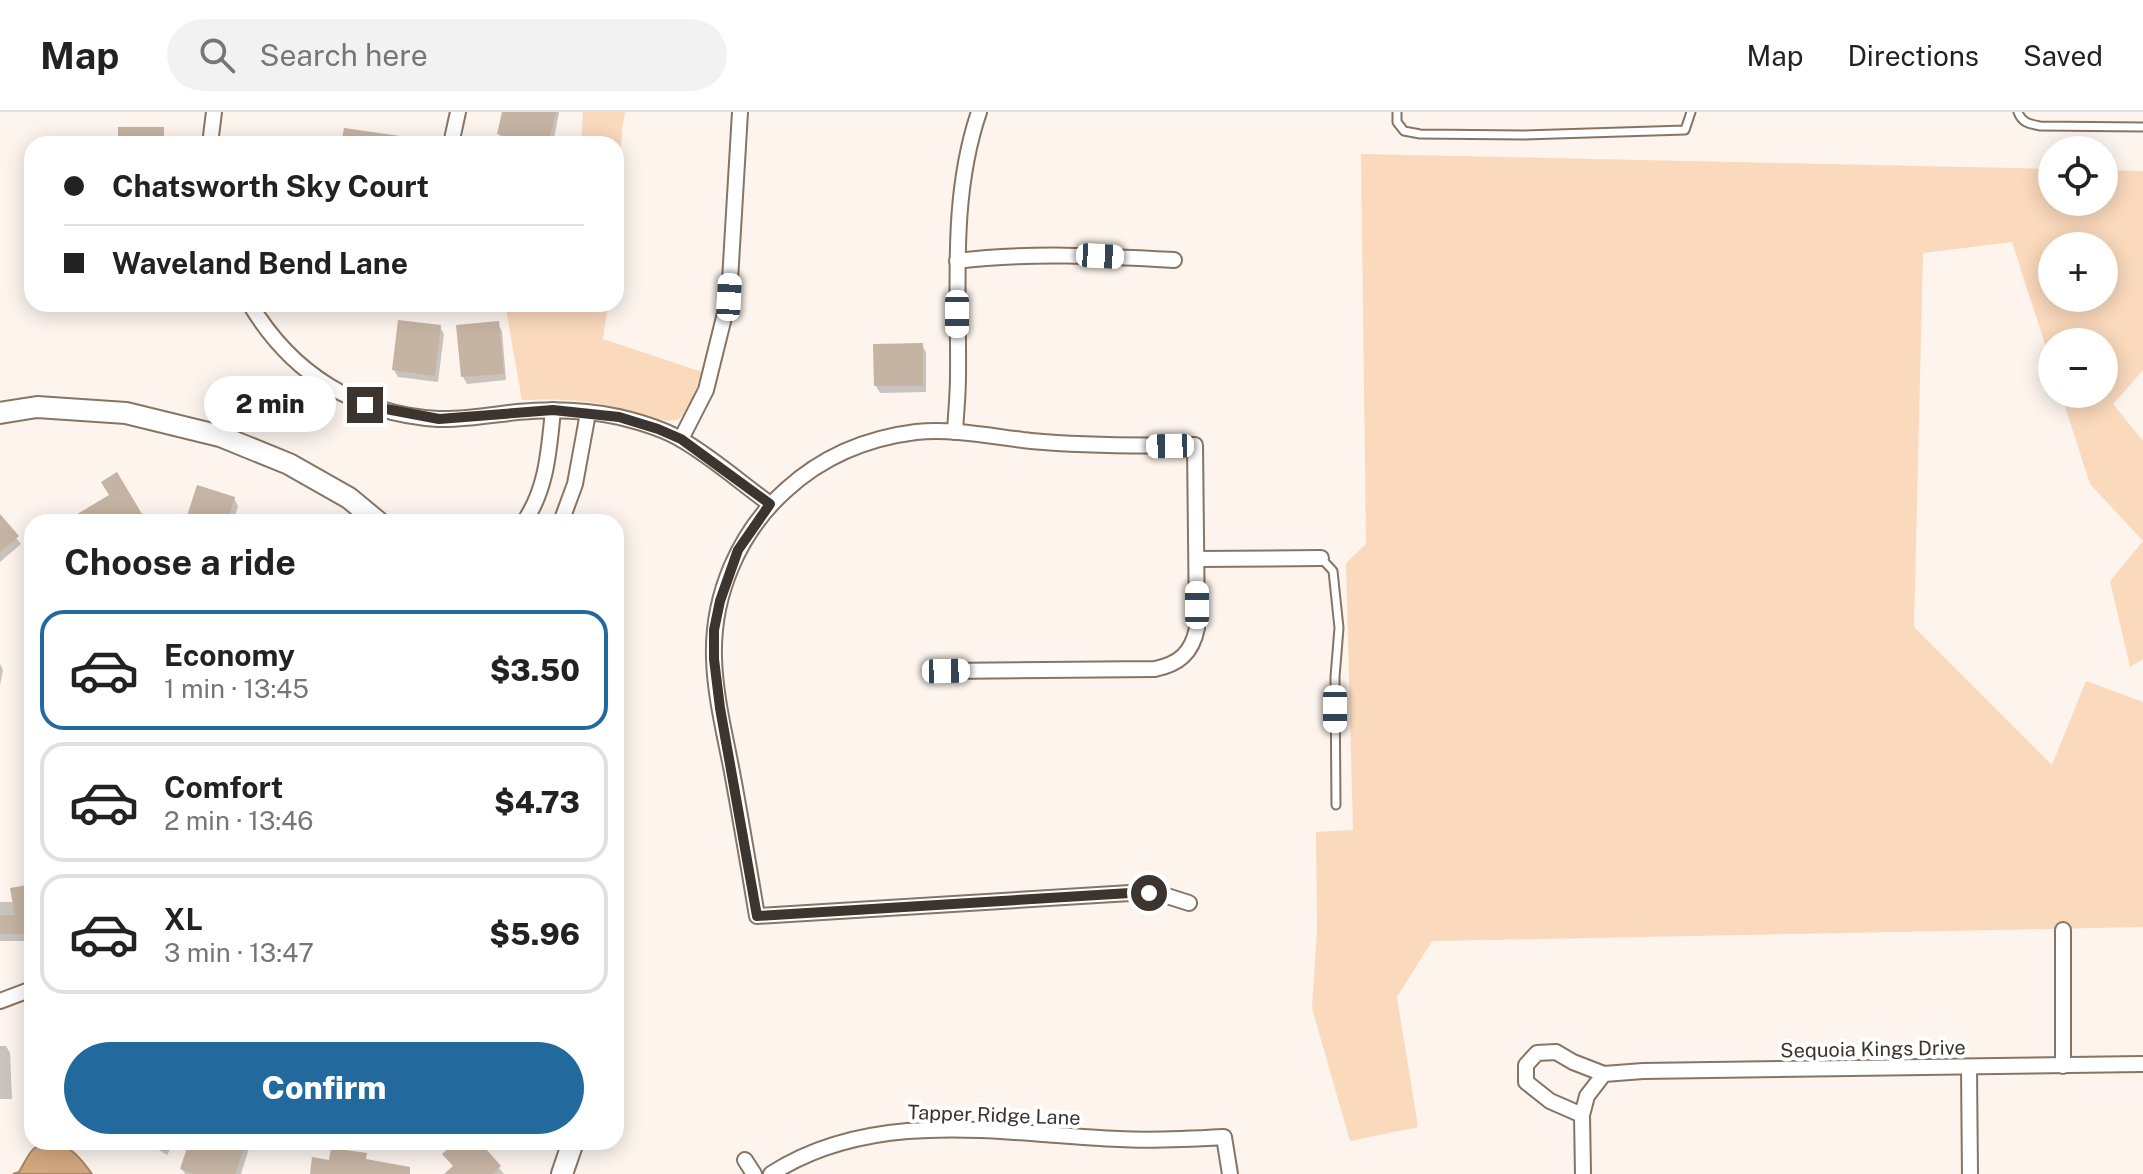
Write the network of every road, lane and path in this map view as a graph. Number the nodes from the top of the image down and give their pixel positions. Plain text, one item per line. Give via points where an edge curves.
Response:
1 (214, 112) edge
2 (458, 112) edge
3 (740, 112) edge
4 (979, 112) edge
5 (1397, 112) edge
6 (1691, 112) edge
7 (2018, 112) edge
8 (2143, 127) edge
9 (211, 136) edge
10 (453, 136) edge
11 (1174, 260) dead end
12 (957, 261) junction
13 (255, 312) edge
14 (553, 410) junction
15 (0, 413) edge
16 (588, 413) junction
17 (955, 432) junction
18 (681, 439) junction
19 (770, 504) junction
20 (368, 514) edge
21 (530, 514) edge
22 (564, 514) edge
23 (1321, 558) joint
24 (1197, 559) junction
25 (946, 671) dead end
26 (1336, 805) dead end
27 (1189, 903) dead end
28 (2063, 930) dead end
29 (24, 992) edge
30 (0, 1001) edge
31 (2143, 1064) edge
32 (2063, 1066) junction
33 (1969, 1068) junction
34 (1604, 1074) junction
35 (1582, 1115) junction
36 (570, 1150) edge
37 (745, 1160) dead end
38 (562, 1174) edge
39 (754, 1174) edge
40 (771, 1174) edge
41 (1230, 1174) edge
42 (1583, 1174) edge
43 (1970, 1174) edge

1 - 9 street
2 - 10 street
3 - 18 street via 729,297 706,390
4 - 12 street via 963,182
5 - 6 lane via 1397,122 1412,133 1509,135 1685,130
7 - 8 lane via 2028,124 2040,126
11 - 12 street via 1022,256
12 - 17 street
13 - 14 street via 291,358 327,386 365,405 439,419
14 - 16 street
14 - 21 street via 542,486
15 - 20 street via 37,407 126,413 220,436 289,464
16 - 18 street via 619,417
16 - 22 street
17 - 19 street via 918,432 855,446 807,471
17 - 24 street via 1070,444 1195,445
18 - 19 street
19 - 27 street via 738,550 714,630 720,708 757,916 1130,893
23 - 24 street
23 - 26 lane via 1333,571 1339,628
24 - 25 street via 1197,628 1191,649 1168,666
28 - 32 street
29 - 30 street
31 - 32 street, Sequoia Kings Drive
32 - 33 street, Sequoia Kings Drive
33 - 34 street, Sequoia Kings Drive
33 - 43 street
34 - 35 street via 1587,1096
34 - 35 street, Sequoia Kings Drive via 1556,1052 1537,1053 1526,1065 1526,1082 1550,1101
35 - 42 street
36 - 38 street
37 - 39 street
40 - 41 street, Tapper Ridge Lane via 828,1145 861,1136 939,1130 1155,1140 1224,1137

